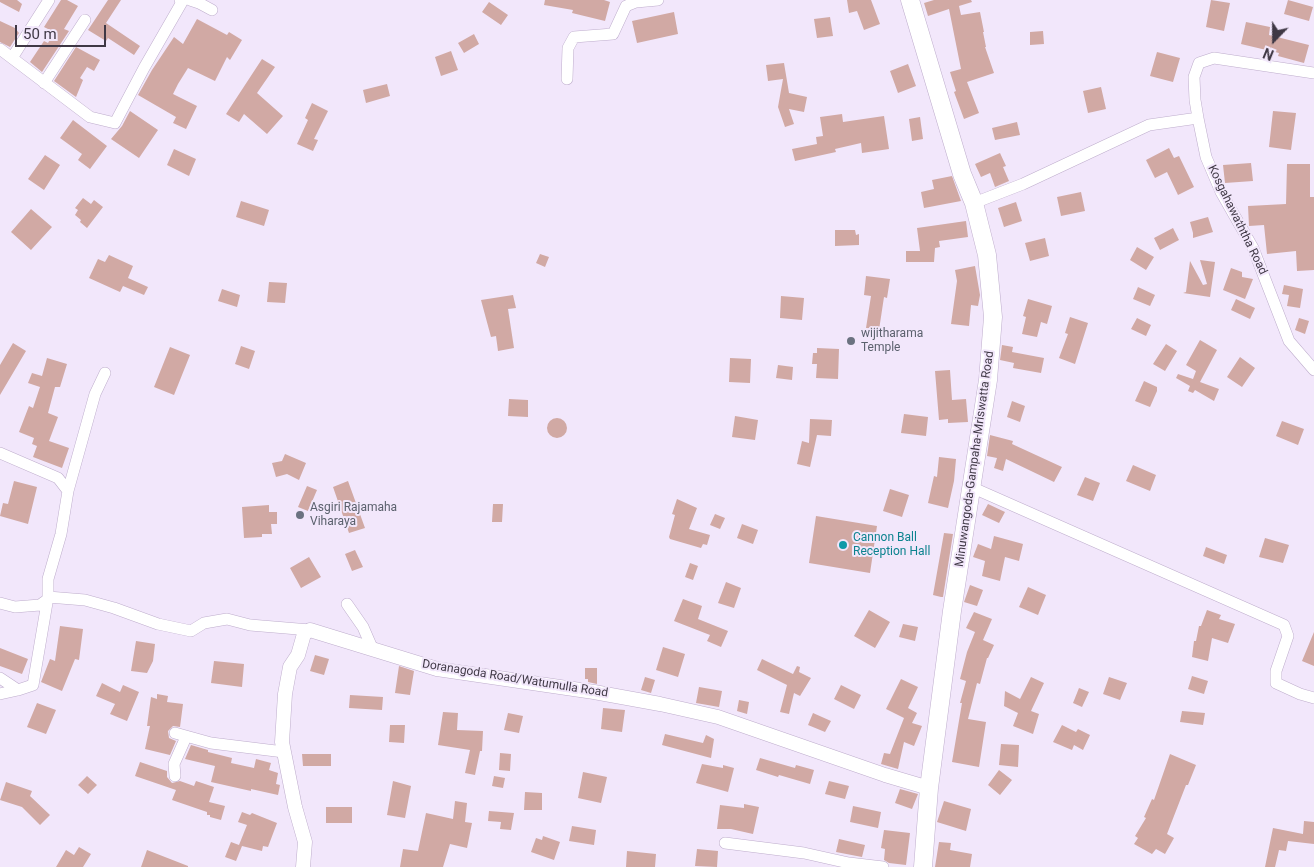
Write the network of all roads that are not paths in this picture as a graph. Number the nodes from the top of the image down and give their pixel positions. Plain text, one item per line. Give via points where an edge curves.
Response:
1 (49, 0) edge
2 (185, 0) edge
3 (658, 0) edge
4 (910, 0) edge
5 (636, 1) edge
6 (212, 10) dead end
7 (86, 20) dead end
8 (0, 48) edge
9 (12, 58) junction
10 (1314, 73) edge
11 (567, 79) dead end
12 (49, 86) junction
13 (61, 107) dead end
14 (1198, 118) junction
15 (974, 203) junction
16 (1314, 370) edge
17 (104, 373) dead end
18 (0, 453) edge
19 (971, 487) junction
20 (68, 491) junction
21 (47, 599) junction
22 (0, 603) edge
23 (346, 604) dead end
24 (310, 630) junction
25 (373, 650) junction
26 (0, 678) edge
27 (18, 690) junction
28 (0, 694) edge
29 (1314, 698) edge
30 (284, 752) junction
31 (175, 776) dead end
32 (929, 788) junction
33 (725, 843) dead end
34 (303, 867) edge
35 (883, 867) edge
36 (923, 867) edge

1 - 9 street
2 - 6 street
2 - 12 street via 115,123 90,117
3 - 5 street
4 - 15 main road, Minuwangoda-Gampaha-Mriswatta Road via 962,174
5 - 11 street via 626,6 613,34 574,37 568,48
7 - 12 street
8 - 9 street
9 - 12 street
10 - 14 street, Kosgahawaththa Road via 1214,58 1198,63 1194,77
12 - 13 street via 62,102
14 - 15 street via 1149,125 1023,184
14 - 16 street, Kosgahawaththa Road via 1206,157 1221,192 1253,248 1289,341
15 - 19 main road, Minuwangoda-Gampaha-Mriswatta Road via 987,256 994,317 988,380
17 - 20 street
18 - 20 street via 58,478
19 - 29 street via 1284,625 1288,636 1276,671 1276,683
19 - 32 main road, Minuwangoda-Gampaha-Mriswatta Road
20 - 21 street via 61,534 48,579
21 - 22 street via 40,605 15,607
21 - 24 street via 85,600 158,624 191,631 204,623 227,619 250,625
21 - 27 street via 33,685
23 - 25 street via 363,627
24 - 25 street, Doranagoda Road/Watumulla Road
24 - 30 street via 304,634 290,667 285,694
25 - 32 street, Doranagoda Road/Watumulla Road via 436,669 594,692 718,717
26 - 27 street
27 - 28 street
30 - 31 street via 211,743 180,735
30 - 34 street via 305,842
32 - 36 main road, Minuwangoda-Gampaha-Mriswatta Road
33 - 35 street

